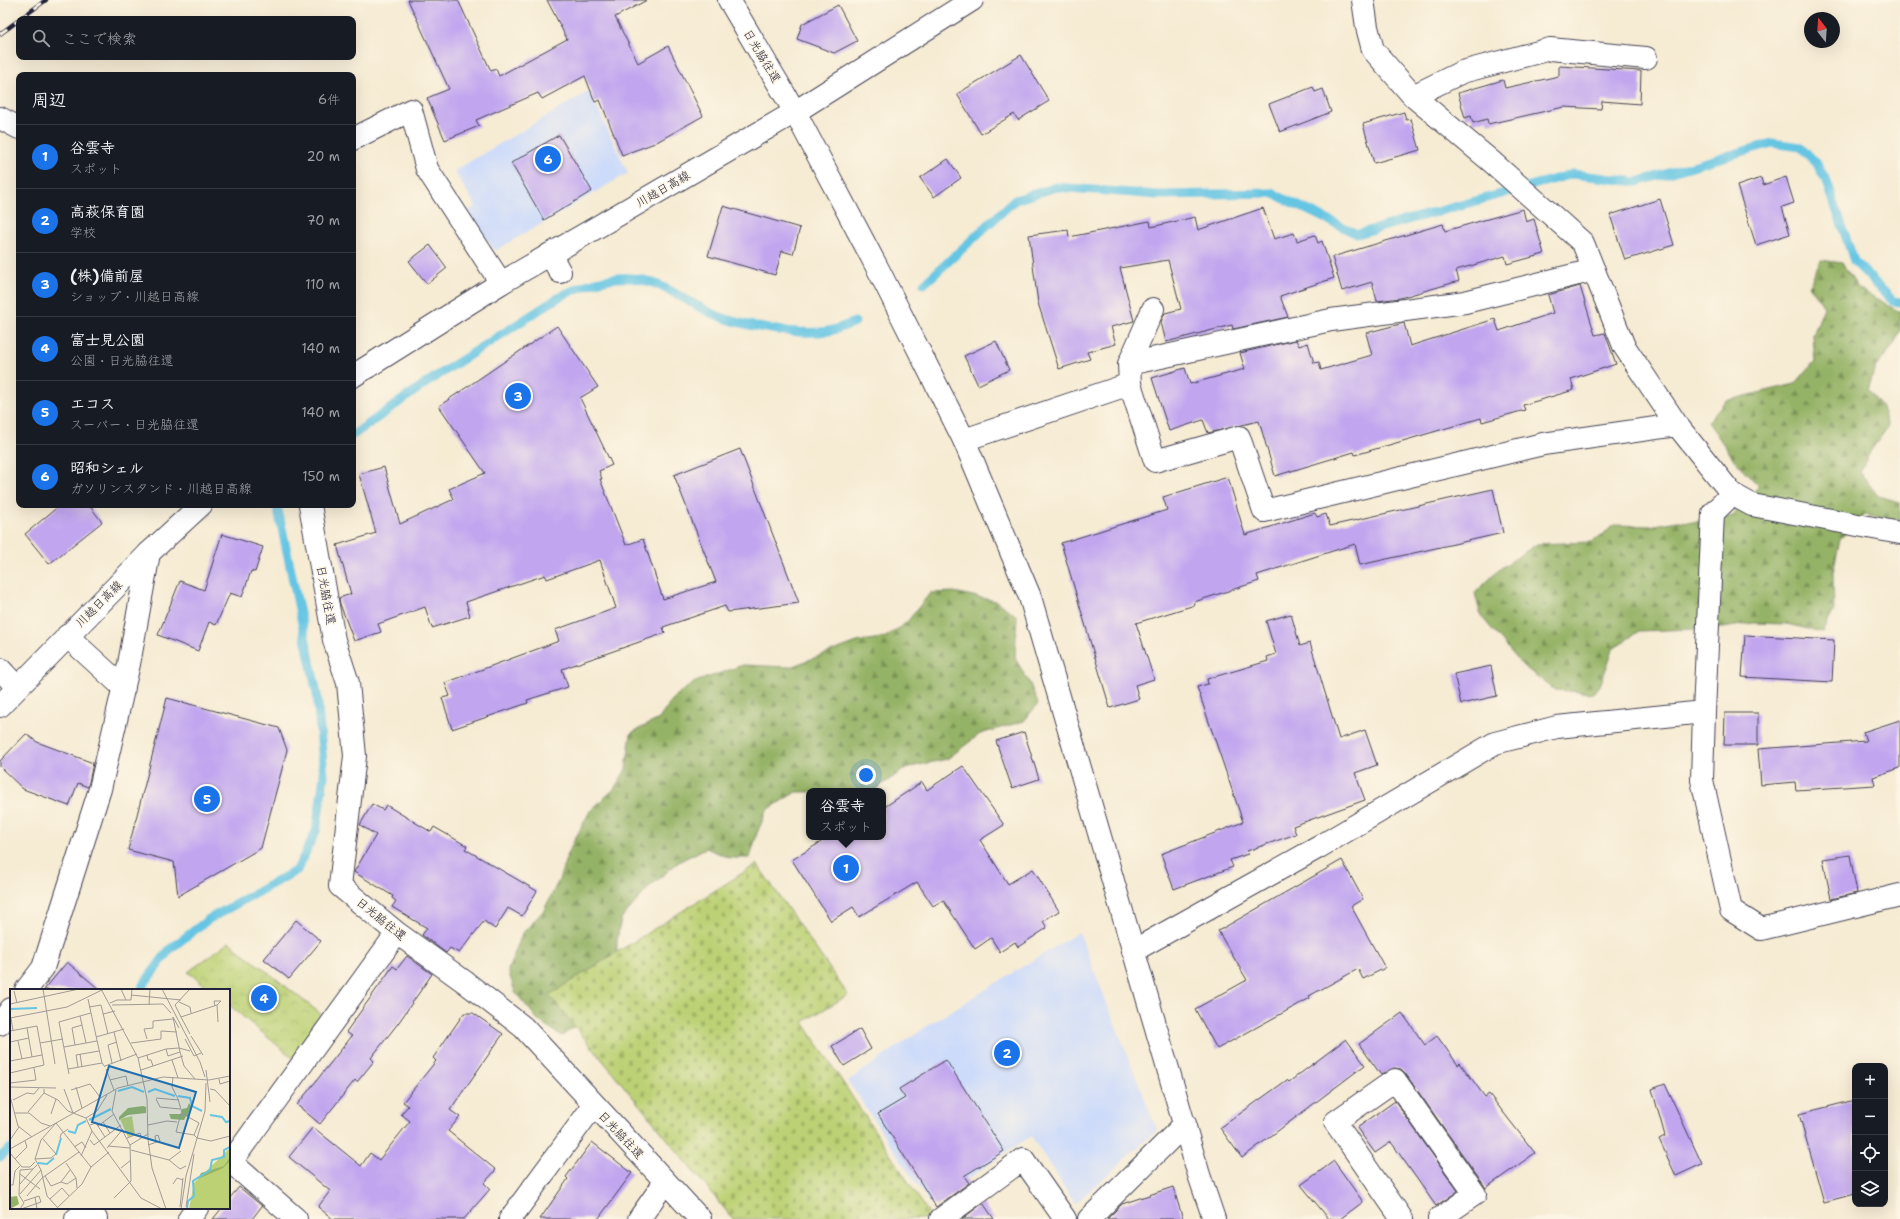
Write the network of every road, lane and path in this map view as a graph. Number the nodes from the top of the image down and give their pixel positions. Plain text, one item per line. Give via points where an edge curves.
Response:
1 (728, 0) edge
2 (972, 0) edge
3 (1363, 0) edge
4 (1646, 58) dead end
5 (1414, 96) junction
6 (795, 112) junction
7 (0, 118) edge
8 (16, 126) edge
9 (356, 138) edge
10 (1594, 270) junction
11 (501, 282) junction
12 (1153, 309) dead end
13 (356, 374) edge
14 (1130, 374) junction
15 (1677, 425) junction
16 (964, 440) junction
17 (1732, 494) junction
18 (198, 508) edge
19 (311, 508) edge
20 (1900, 534) edge
21 (149, 554) junction
22 (67, 636) junction
23 (0, 669) edge
24 (17, 686) junction
25 (124, 688) junction
26 (0, 706) edge
27 (1704, 712) junction
28 (1900, 895) edge
29 (397, 933) junction
30 (1133, 951) junction
31 (27, 989) edge
32 (10, 1010) edge
33 (0, 1024) edge
34 (594, 1105) junction
35 (1185, 1124) junction
36 (230, 1164) edge
37 (665, 1182) junction
38 (196, 1209) edge
39 (76, 1219) edge
40 (96, 1219) edge
41 (189, 1219) edge
42 (296, 1219) edge
43 (510, 1219) edge
44 (639, 1219) edge
45 (700, 1219) edge
46 (941, 1219) edge
47 (1065, 1219) edge
48 (1089, 1219) edge
49 (1214, 1219) edge
50 (1402, 1219) edge
51 (1439, 1219) edge

1 - 6 street, 日光脇往還
2 - 6 street, 川越日高線
3 - 5 street via 1374,50
4 - 5 street via 1550,49 1462,72
5 - 10 street via 1583,243
6 - 11 street, 川越日高線 via 555,263
6 - 16 street, 日光脇往還
7 - 8 street
9 - 11 street via 411,110 427,169
10 - 14 street via 1465,302 1331,320
10 - 15 street via 1624,346
11 - 13 street, 川越日高線
12 - 14 street
14 - 15 street via 1155,461 1240,437 1264,511 1543,444
14 - 16 street
15 - 17 street
16 - 30 street, 日光脇往還 via 1030,597
17 - 20 street via 1752,505
17 - 27 street via 1713,513
18 - 21 street, 川越日高線
19 - 29 street, 日光脇往還 via 334,640 348,684 355,756 340,886
21 - 22 street, 川越日高線
21 - 25 street
22 - 24 street, 川越日高線
22 - 25 street
23 - 24 street
24 - 26 street, 川越日高線
25 - 31 street via 100,789 45,960
27 - 28 street via 1702,780 1731,910 1760,929
27 - 30 street via 1557,727 1495,743 1319,847
29 - 34 street, 日光脇往還 via 523,1027
29 - 36 street
30 - 35 street, 日光脇往還
32 - 33 street
34 - 37 street, 日光脇往還
34 - 43 street
35 - 48 street
35 - 49 street, 日光脇往還
36 - 42 street
37 - 44 street
37 - 45 street, 日光脇往還
38 - 41 street
39 - 40 street via 87,1211
46 - 47 street via 1023,1159
50 - 51 street via 1335,1122 1395,1080 1475,1194

